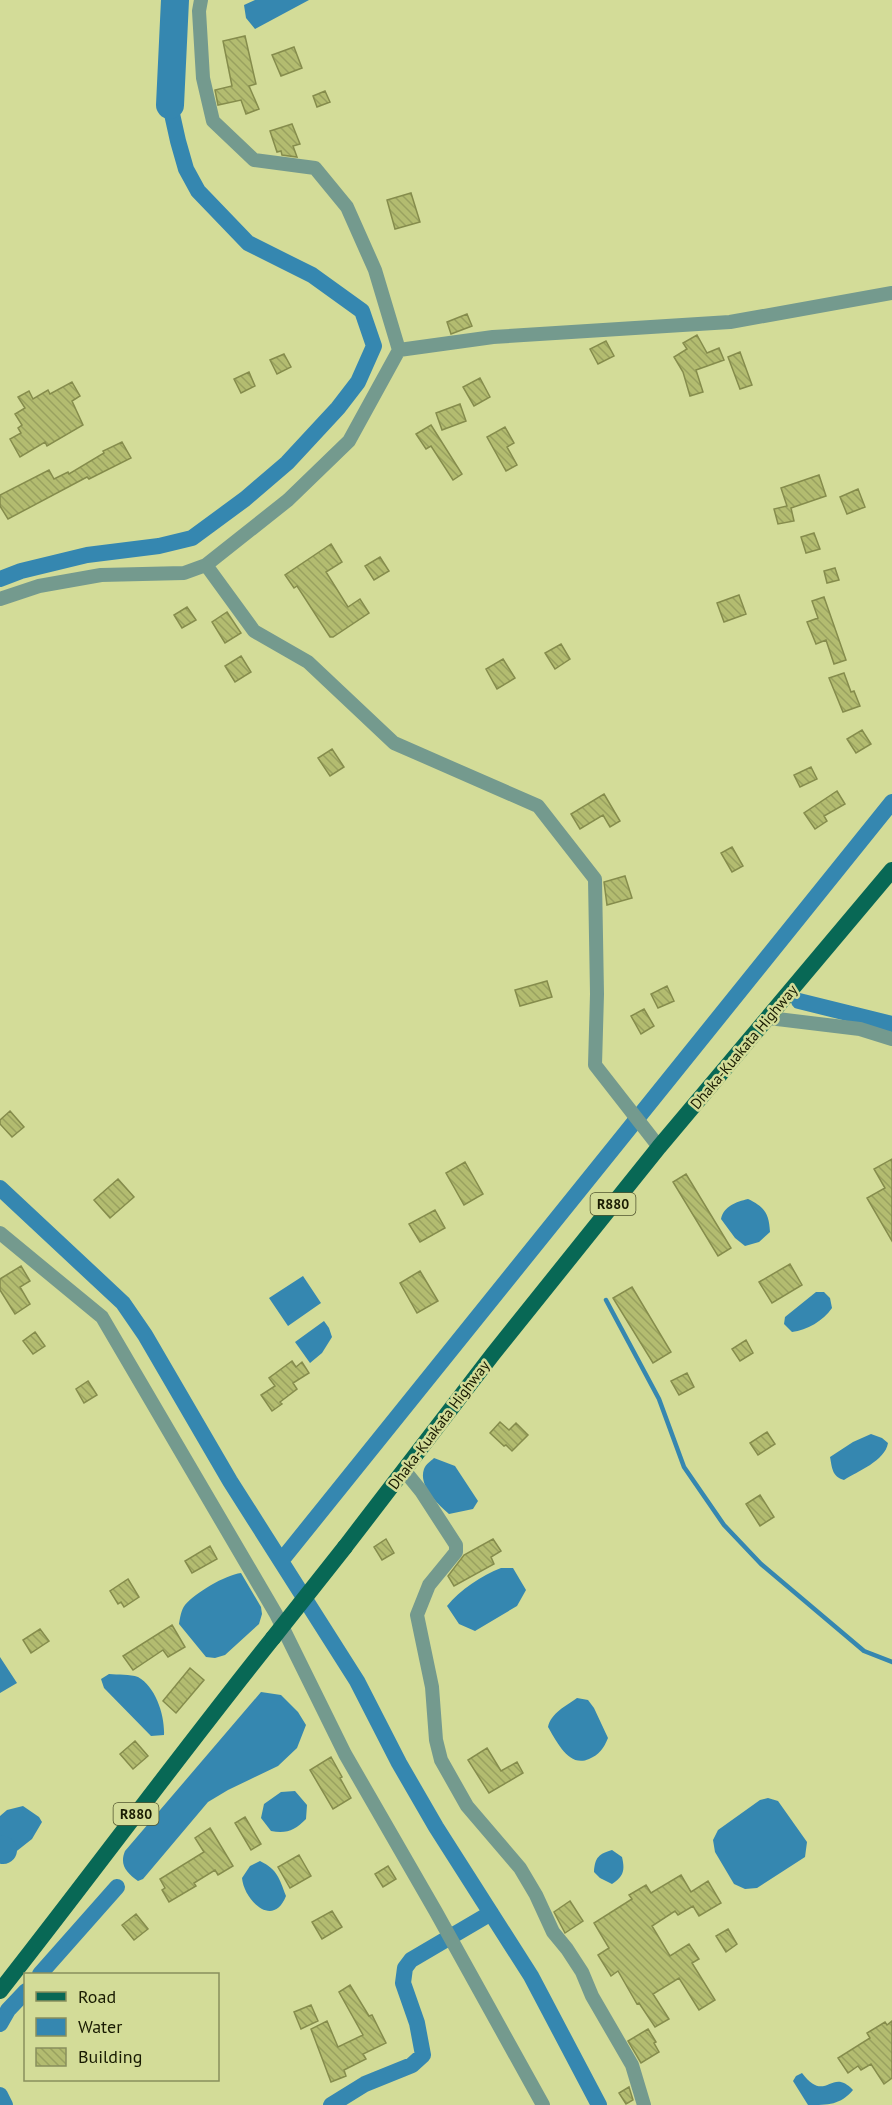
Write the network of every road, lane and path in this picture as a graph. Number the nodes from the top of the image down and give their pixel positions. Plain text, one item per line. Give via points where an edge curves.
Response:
1 (201, 0) edge
2 (892, 293) edge
3 (399, 350) junction
4 (206, 565) junction
5 (0, 599) edge
6 (892, 870) edge
7 (768, 1018) junction
8 (892, 1039) edge
9 (659, 1147) junction
10 (0, 1233) edge
11 (404, 1470) junction
12 (0, 1991) edge
13 (543, 2105) edge
14 (644, 2105) edge

1 - 3 street via 203,78 213,122 254,160 315,168 347,207 375,270
2 - 3 street via 730,322 493,337
3 - 4 street via 349,441 288,500
4 - 5 street via 184,573 90,577 39,586
4 - 9 street via 254,631 308,662 394,743 538,806 588,870 595,879 595,1065
6 - 7 main road, Dhaka-Kuakata Highway / R880
7 - 8 street via 860,1029
7 - 9 main road, Dhaka-Kuakata Highway / R880
9 - 11 main road, Dhaka-Kuakata Highway / R880
10 - 13 street via 102,1317 276,1614 345,1754
11 - 12 main road, Dhaka-Kuakata Highway / R880, bridge
11 - 14 street via 456,1545 456,1552 429,1585 417,1615 432,1687 441,1760 467,1806 520,1868 553,1932 582,1972 632,2065

